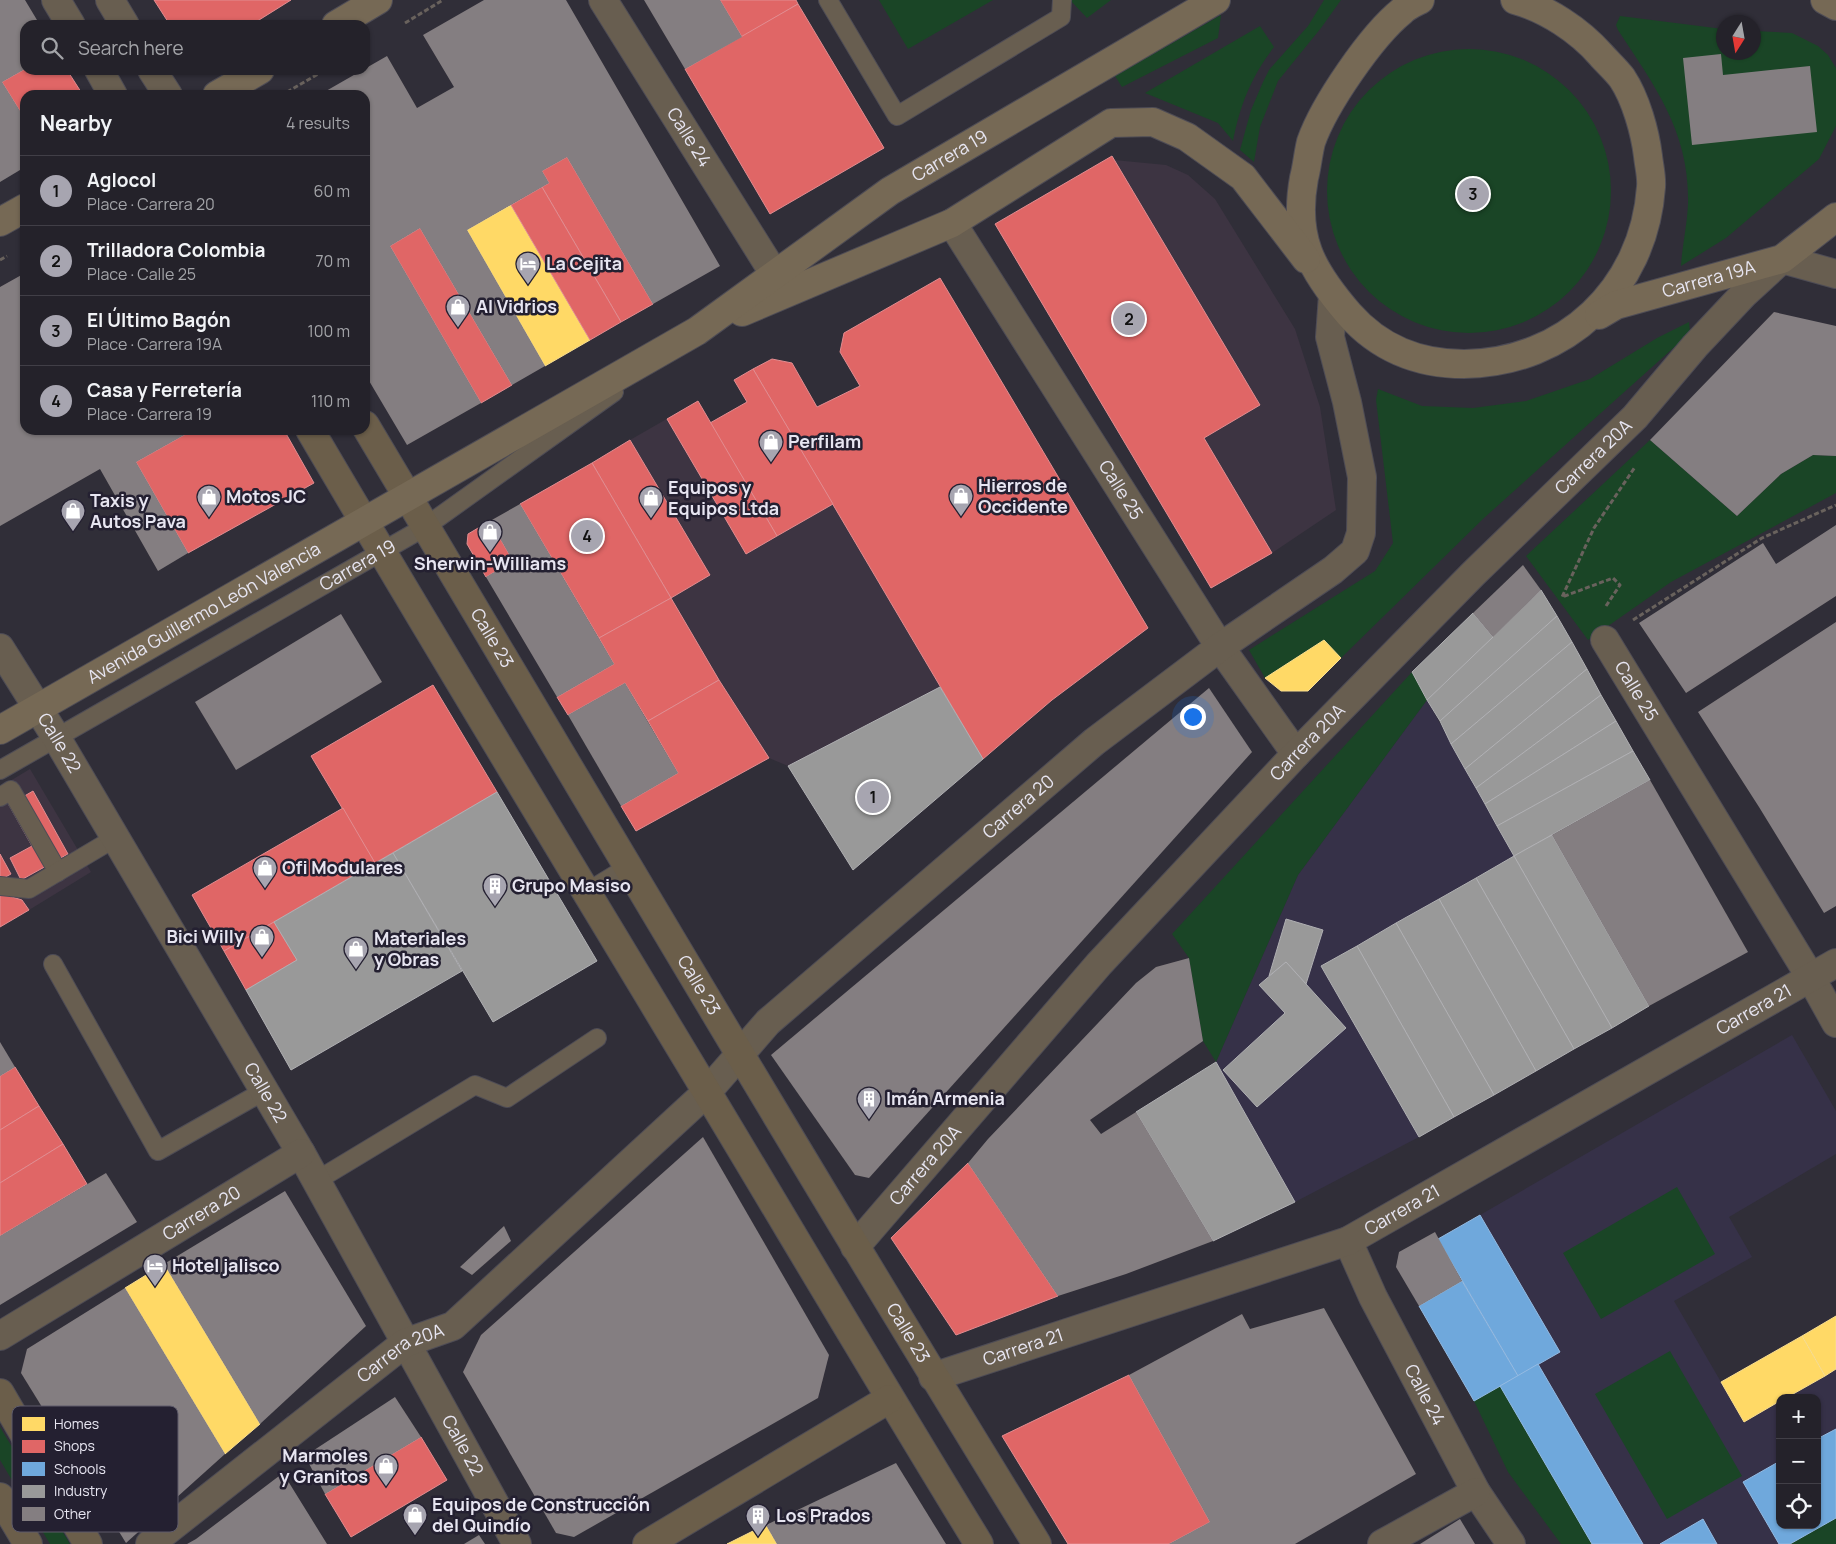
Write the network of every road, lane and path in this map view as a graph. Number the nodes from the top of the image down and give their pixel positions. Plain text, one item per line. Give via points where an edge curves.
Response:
1 (56, 0) edge
2 (110, 0) edge
3 (378, 0) edge
4 (603, 0) edge
5 (828, 0) edge
6 (1062, 0) edge
7 (1216, 0) edge
8 (1825, 0) edge
9 (1408, 3) edge
10 (1531, 3) edge
11 (1836, 6) edge
12 (68, 20) edge
13 (122, 20) edge
14 (344, 20) edge
15 (101, 75) edge
16 (155, 75) edge
17 (251, 75) edge
18 (316, 75) edge
19 (110, 90) edge
20 (165, 90) edge
21 (226, 90) edge
22 (291, 90) edge
23 (20, 211) edge
24 (1834, 215) edge
25 (0, 222) edge
26 (952, 223) junction
27 (1782, 259) junction
28 (1314, 268) junction
29 (1836, 274) edge
30 (775, 275) junction
31 (1333, 295) junction
32 (1576, 329) junction
33 (697, 331) junction
34 (370, 434) edge
35 (313, 435) edge
36 (1636, 466) dead end
37 (408, 498) junction
38 (1836, 505) edge
39 (365, 522) junction
40 (426, 528) junction
41 (381, 552) junction
42 (1605, 640) junction
43 (1220, 647) junction
44 (0, 648) edge
45 (36, 708) junction
46 (0, 730) edge
47 (56, 737) junction
48 (1296, 754) junction
49 (0, 770) edge
50 (0, 797) edge
51 (115, 838) junction
52 (628, 867) junction
53 (58, 872) junction
54 (0, 886) edge
55 (587, 892) junction
56 (1836, 963) edge
57 (53, 964) dead end
58 (1811, 978) junction
59 (1836, 1023) edge
60 (597, 1038) dead end
61 (739, 1055) junction
62 (264, 1092) junction
63 (707, 1092) junction
64 (301, 1153) junction
65 (316, 1181) junction
66 (1348, 1241) junction
67 (855, 1247) junction
68 (0, 1336) edge
69 (405, 1343) junction
70 (933, 1377) junction
71 (0, 1393) edge
72 (889, 1399) junction
73 (12, 1414) edge
74 (1476, 1492) junction
75 (0, 1496) edge
76 (12, 1517) edge
77 (178, 1522) edge
78 (21, 1532) edge
79 (81, 1532) edge
80 (165, 1532) edge
81 (28, 1544) edge
82 (88, 1544) edge
83 (150, 1544) edge
84 (517, 1544) edge
85 (647, 1544) edge
86 (979, 1544) edge
87 (1038, 1544) edge
88 (1382, 1544) edge
89 (1511, 1544) edge

1 - 12 street
2 - 13 street
3 - 14 main road
4 - 30 street, Calle 24
5 - 6 lane via 897,116 1061,17
7 - 30 main road, Carrera 19 via 890,192
8 - 11 main road
9 - 28 main road via 1350,73 1311,142 1300,206 1302,230
10 - 32 main road via 1586,38 1623,80 1645,131 1651,186 1641,240 1616,290
15 - 19 street
16 - 20 street
17 - 21 main road
18 - 22 path
23 - 25 main road
24 - 27 main road, Carrera 19A
26 - 28 main road via 1111,123 1153,122 1187,137 1243,177
26 - 33 main road
26 - 43 street, Calle 25
27 - 29 street
27 - 32 main road, Carrera 19A via 1616,305
27 - 48 street, Carrera 20A via 1720,320 1635,417 1473,574
28 - 31 main road
30 - 33 main road, Carrera 19
31 - 32 main road via 1362,328 1397,352 1443,364 1490,363 1535,352
31 - 43 street, Carrera 20 via 1330,338 1362,477 1361,533 1354,551 1333,570
33 - 37 main road, Carrera 19
33 - 40 lane, Carrera 19
34 - 37 main road, Calle 23
35 - 39 main road
36 - 42 path via 1594,528 1562,597 1613,578 1620,585 1602,613
37 - 39 main road, Avenida Guillermo León Valencia
37 - 40 main road, Calle 23
38 - 42 path via 1762,538
39 - 41 main road
39 - 45 main road, Avenida Guillermo León Valencia
40 - 41 lane, Carrera 19
40 - 52 main road, Calle 23
41 - 47 lane, Carrera 19
41 - 55 main road
42 - 58 street, Calle 25
43 - 48 street, Calle 25
43 - 61 street, Carrera 20 via 1094,742 768,1022
44 - 45 street, Calle 22
45 - 46 main road, Avenida Guillermo León Valencia
45 - 47 street, Calle 22
47 - 49 lane, Carrera 19
47 - 51 street, Calle 22
48 - 67 street, Carrera 20A via 1099,964
50 - 53 lane via 11,790
51 - 53 lane
51 - 62 street, Calle 22
52 - 55 lane
52 - 61 main road, Calle 23
53 - 54 lane via 29,889
55 - 63 main road
56 - 58 street, Carrera 21
57 - 62 lane via 158,1151
58 - 59 street, Calle 25
58 - 66 street, Carrera 21
60 - 65 lane via 507,1098 475,1085
61 - 63 street, Carrera 20
61 - 67 main road, Calle 23
62 - 64 street, Calle 22
63 - 69 street, Carrera 20A via 453,1326
63 - 72 main road
64 - 65 street, Calle 22
64 - 68 street, Carrera 20
65 - 69 street, Calle 22
66 - 70 street, Carrera 21
66 - 74 street, Calle 24
67 - 70 main road, Calle 23
69 - 77 street, Carrera 20A
69 - 84 street, Calle 22
70 - 87 main road, Calle 23
71 - 73 main road
72 - 85 main road
72 - 86 main road
74 - 88 street
74 - 89 street, Calle 24
75 - 76 main road
78 - 81 main road
79 - 82 main road
80 - 83 street, Carrera 20A

